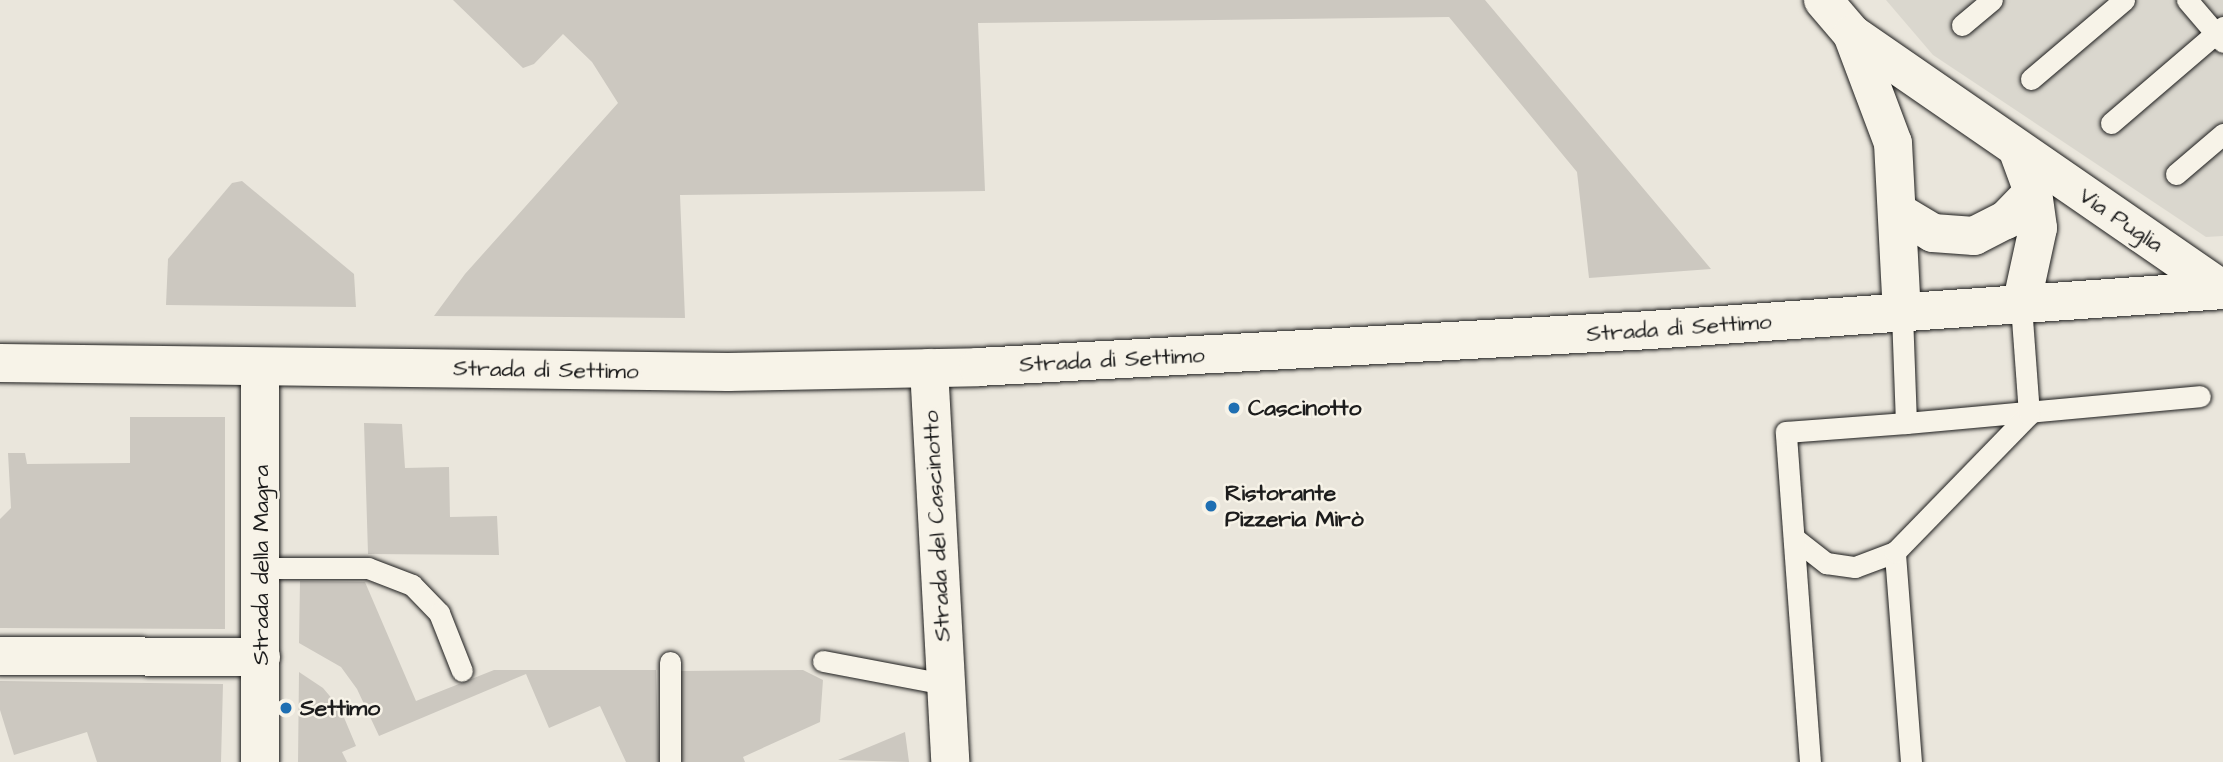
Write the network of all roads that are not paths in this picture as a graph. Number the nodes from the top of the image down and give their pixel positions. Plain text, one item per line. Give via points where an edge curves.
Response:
1 (1823, 0) edge
2 (1992, 0) edge
3 (2124, 0) edge
4 (2187, 0) edge
5 (1962, 25) dead end
6 (1852, 34) junction
7 (2220, 34) edge
8 (2031, 79) dead end
9 (2111, 123) dead end
10 (2223, 134) edge
11 (2018, 150) junction
12 (2176, 174) dead end
13 (2033, 192) junction
14 (1898, 212) junction
15 (2223, 290) edge
16 (2021, 306) junction
17 (1902, 314) junction
18 (0, 363) edge
19 (260, 367) junction
20 (929, 368) junction
21 (2200, 396) dead end
22 (2029, 414) junction
23 (1906, 423) junction
24 (1794, 538) junction
25 (1895, 552) junction
26 (261, 568) junction
27 (0, 656) edge
28 (261, 657) junction
29 (823, 661) dead end
30 (670, 662) dead end
31 (461, 671) dead end
32 (945, 684) junction
33 (260, 762) edge
34 (670, 762) edge
35 (950, 762) edge
36 (1810, 762) edge
37 (1911, 762) edge

1 - 6 main road, Via Puglia
2 - 5 lane
3 - 8 lane
4 - 7 lane
6 - 11 main road, Via Puglia
6 - 14 main road, Via Puglia via 1894,143
7 - 9 lane
10 - 12 lane
11 - 13 main road
11 - 15 main road, Via Puglia
13 - 14 main road via 2006,220 1974,236 1933,233
13 - 16 main road via 2038,228
14 - 17 main road, Via Puglia
15 - 16 main road, Strada di Settimo
16 - 17 main road, Strada di Settimo
16 - 22 lane
17 - 20 main road, Strada di Settimo
17 - 23 lane
18 - 19 main road, Strada di Settimo
19 - 20 main road, Strada di Settimo via 728,372
19 - 26 main road, Strada della Magra
20 - 32 main road, Strada del Cascinotto
21 - 22 lane
22 - 23 lane
22 - 25 lane
23 - 24 lane via 1786,432
24 - 25 lane via 1826,564 1855,567
24 - 36 lane
25 - 37 lane
26 - 28 main road, Strada della Magra
26 - 31 lane via 368,568 412,585 439,612
27 - 28 main road
28 - 33 main road, Strada della Magra
29 - 32 lane
30 - 34 lane
32 - 35 main road, Strada del Cascinotto

